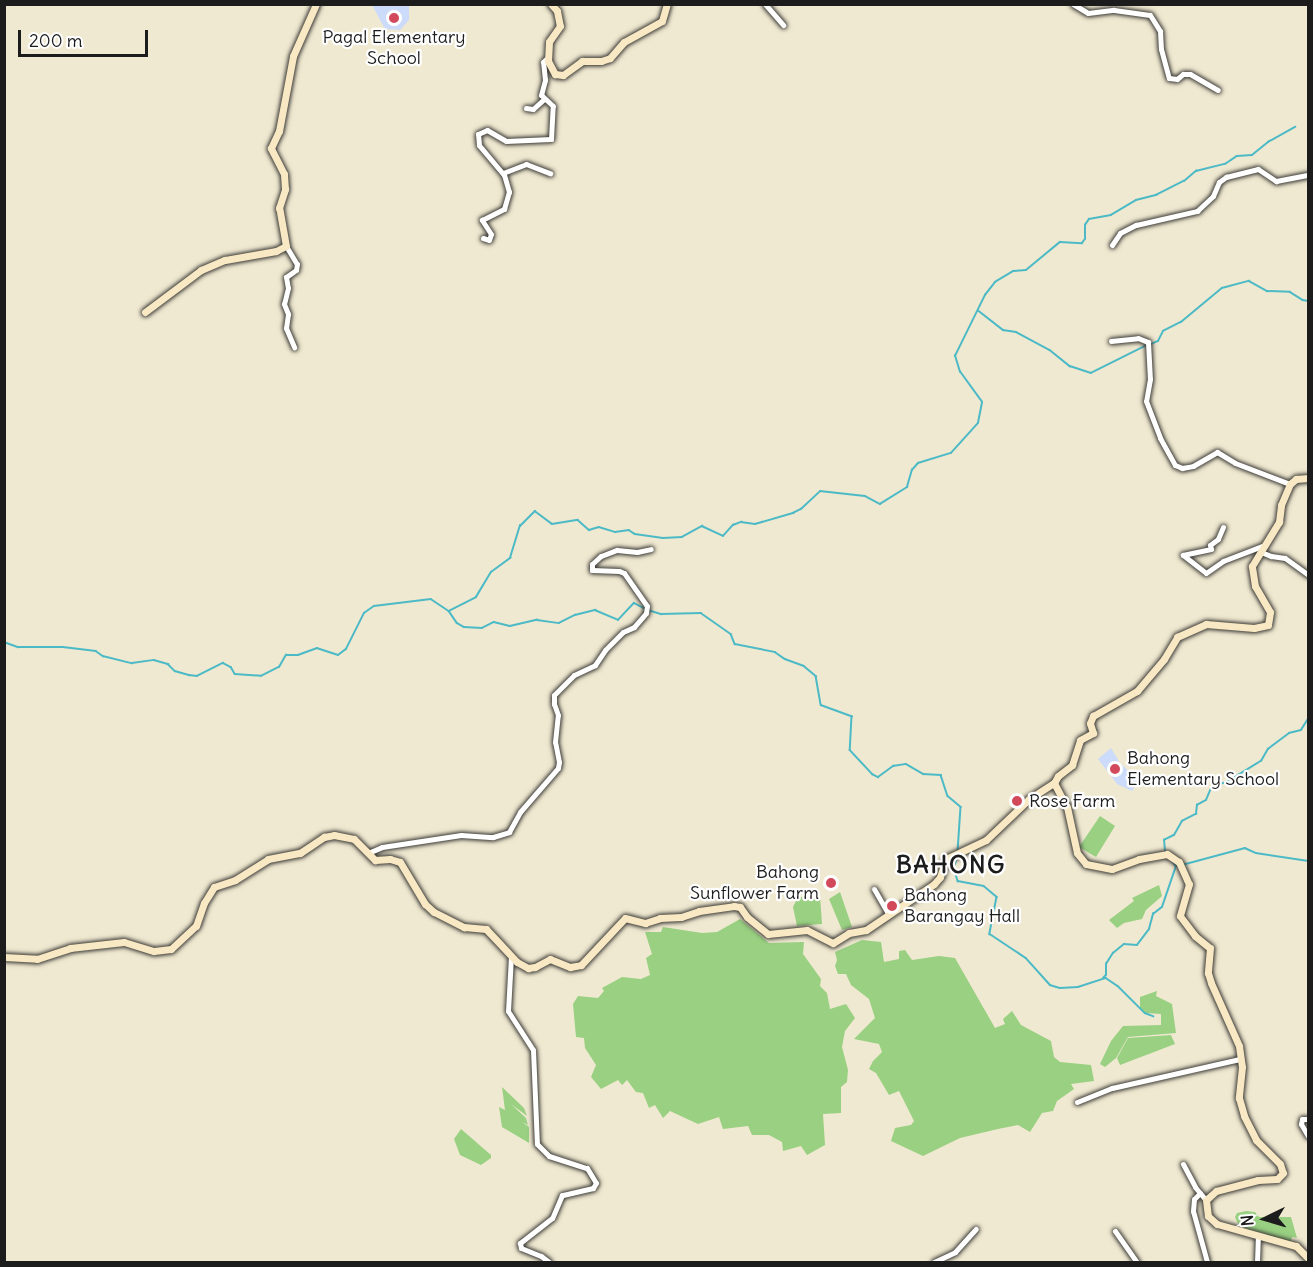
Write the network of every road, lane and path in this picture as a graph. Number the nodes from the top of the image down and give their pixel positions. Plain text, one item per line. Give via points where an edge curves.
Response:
1 (316, 4) edge
2 (551, 4) edge
3 (667, 4) edge
4 (765, 4) edge
5 (1073, 4) edge
6 (783, 25) dead end
7 (547, 58) junction
8 (1218, 90) dead end
9 (544, 99) junction
10 (526, 108) dead end
11 (503, 173) junction
12 (550, 173) dead end
13 (1308, 175) edge
14 (483, 238) dead end
15 (1112, 245) dead end
16 (286, 246) junction
17 (145, 312) dead end
18 (1111, 341) dead end
19 (294, 347) dead end
20 (1308, 478) edge
21 (1290, 484) junction
22 (1223, 527) dead end
23 (1266, 544) junction
24 (651, 549) dead end
25 (1262, 552) junction
26 (1308, 575) edge
27 (1054, 783) junction
28 (368, 853) junction
29 (874, 889) dead end
30 (888, 913) junction
31 (511, 956) junction
32 (4, 957) edge
33 (1240, 1059) junction
34 (1077, 1102) dead end
35 (1308, 1119) edge
36 (1308, 1136) edge
37 (1183, 1164) dead end
38 (1200, 1193) junction
39 (1206, 1200) junction
40 (976, 1229) dead end
41 (1115, 1232) dead end
42 (1258, 1236) junction
43 (1308, 1258) edge
44 (549, 1263) edge
45 (934, 1263) edge
46 (1137, 1263) edge
47 (1208, 1263) edge
48 (1257, 1263) edge

1 - 16 street via 293,56 279,131 271,148 284,174 285,189 279,208
2 - 7 street via 560,26 549,42
3 - 7 street via 662,21 624,42 605,60 582,61 563,75 551,70
4 - 6 street
5 - 8 street via 1081,11 1093,13 1114,10 1150,15 1160,31 1169,78 1186,74
7 - 9 street via 543,62
9 - 10 street via 534,109
9 - 11 street via 554,109 550,139 506,141 487,130 477,134 479,145
11 - 12 street via 526,164
11 - 14 street via 509,192 507,206 482,220 491,234 489,240
13 - 15 street via 1275,181 1258,169 1227,177 1197,211 1136,225 1120,233
16 - 17 street via 225,260 201,270
16 - 19 street via 297,264 296,270 286,277 284,304 288,314 286,328
18 - 21 street via 1138,338 1148,342 1150,379 1146,401 1175,465 1193,466 1217,452
20 - 21 street
21 - 23 street via 1279,522
22 - 23 street via 1210,549 1183,555 1206,573 1223,561
23 - 25 street
24 - 28 street via 617,550 592,564 591,570 624,573 647,606 646,613 605,650 595,665 574,675 554,695 559,728 555,742 558,768 520,812 509,832 493,837 461,835 382,847
25 - 26 street via 1285,558
25 - 27 street via 1251,572 1270,612 1268,626 1206,624 1178,637 1137,691 1093,716 1093,733 1080,740 1072,765
27 - 30 street via 1029,799 986,840 946,859 934,884
27 - 33 street via 1069,812 1077,853 1086,864 1112,869 1165,855 1179,862 1187,876 1188,890 1180,916 1210,948 1208,973 1220,1009 1237,1039
28 - 31 street via 376,860 400,862 434,912 464,927 486,929
28 - 32 street via 354,839 329,835 300,853 268,859 235,880 214,887 206,897 196,926 168,950 154,951 124,942 70,948 37,959
29 - 30 street
30 - 31 street via 866,930 830,943 807,930 768,934 740,907 728,906 645,923 622,919 592,957 578,967 570,968 550,958 528,968
31 - 44 street via 508,1011 533,1050 537,1144 549,1156 587,1168 596,1183 593,1188 562,1195 552,1218 522,1240 521,1248
33 - 34 street via 1112,1088
33 - 39 street via 1239,1098 1244,1116 1256,1140 1284,1173 1277,1179 1223,1188
35 - 36 street via 1302,1119 1301,1124
37 - 38 street
38 - 39 street
38 - 47 street via 1194,1199 1193,1211
39 - 42 street via 1212,1221
40 - 45 street via 955,1252
41 - 46 street
42 - 43 street via 1296,1246
42 - 48 street

